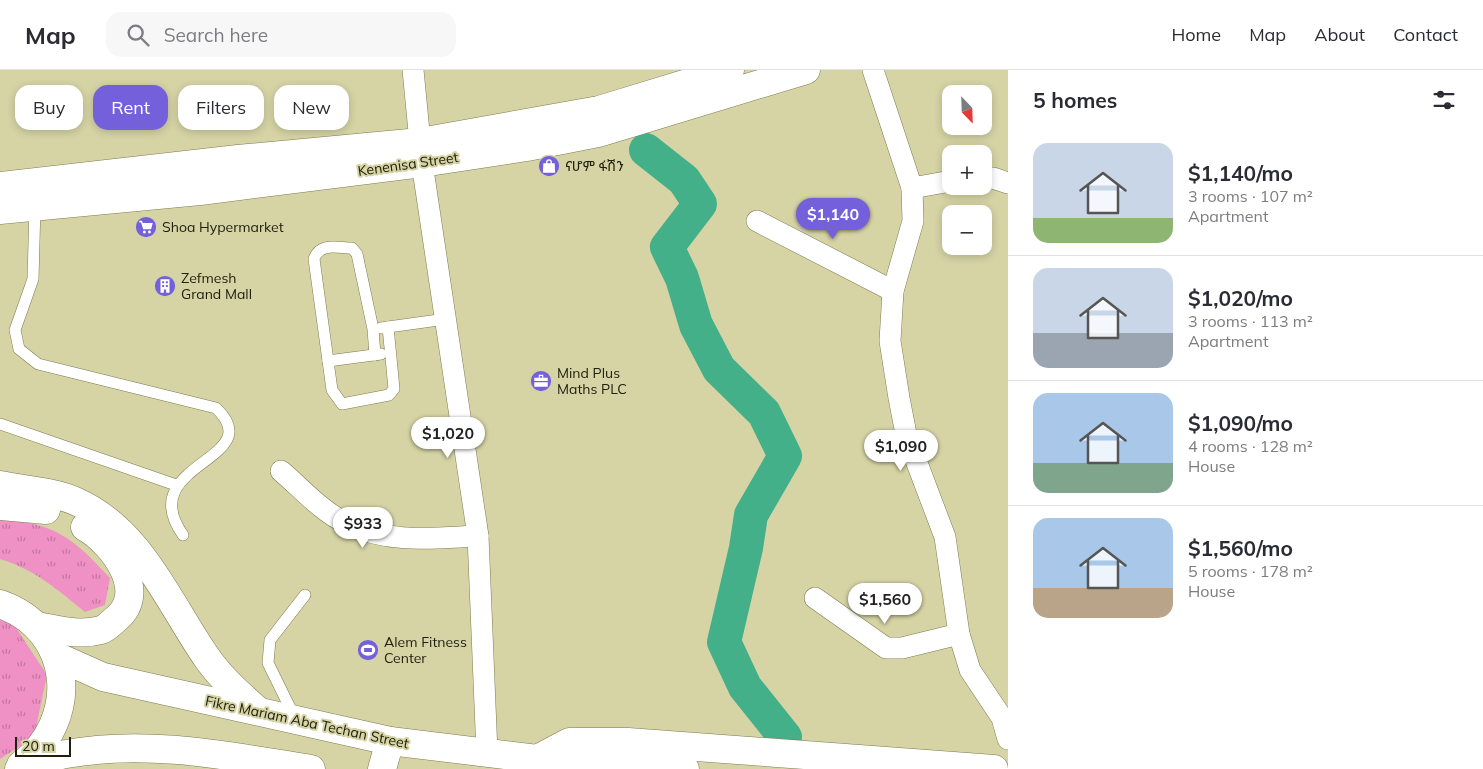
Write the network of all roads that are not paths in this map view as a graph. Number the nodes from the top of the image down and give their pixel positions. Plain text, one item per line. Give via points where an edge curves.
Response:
1 (413, 70) edge
2 (730, 70) edge
3 (806, 70) edge
4 (873, 70) edge
5 (421, 153) junction
6 (992, 178) edge
7 (942, 183) edge
8 (1008, 183) edge
9 (0, 186) edge
10 (912, 188) junction
11 (35, 206) junction
12 (0, 210) edge
13 (757, 221) dead end
14 (893, 291) junction
15 (446, 319) junction
16 (388, 327) junction
17 (372, 329) junction
18 (390, 353) junction
19 (375, 355) junction
20 (328, 361) junction
21 (0, 424) edge
22 (281, 471) dead end
23 (0, 485) edge
24 (176, 486) junction
25 (0, 506) edge
26 (182, 535) dead end
27 (478, 536) junction
28 (305, 595) dead end
29 (815, 598) dead end
30 (0, 604) edge
31 (36, 626) junction
32 (959, 634) junction
33 (56, 656) junction
34 (257, 710) junction
35 (296, 719) junction
36 (1008, 739) edge
37 (390, 741) junction
38 (487, 753) junction
39 (537, 759) junction
40 (17, 769) edge
41 (311, 769) edge
42 (382, 769) edge
43 (685, 769) edge
44 (994, 769) edge

1 - 5 street
2 - 5 main road, Kenenisa Street via 599,110
3 - 5 main road, Kenenisa Street via 598,133
4 - 10 street
5 - 9 main road, Kenenisa Street via 238,158
5 - 11 main road, Kenenisa Street via 200,191
5 - 15 street
6 - 8 street
7 - 10 street
10 - 14 street via 913,221
11 - 12 main road, Kenenisa Street
11 - 24 lane via 33,279 15,330 19,349 38,364 216,408 227,418 230,433 224,446 190,471
13 - 14 street
14 - 32 street via 890,341 899,398 906,434 946,537
15 - 16 lane
15 - 27 street
16 - 17 lane
16 - 18 lane
17 - 19 lane
17 - 20 lane via 357,254 352,248 323,247 316,251 314,259
18 - 19 lane
18 - 20 lane via 394,390 389,395 342,404 332,390
19 - 20 lane
21 - 24 lane
22 - 27 street via 345,523 371,533 404,539
23 - 34 main road via 74,500 102,517 129,540 153,569 216,670
24 - 26 lane via 171,503 174,523
25 - 31 main road via 37,508 65,516 92,531 111,550 125,572 131,594 121,615 104,629 80,634
27 - 38 street
28 - 35 lane via 270,640 268,663
29 - 32 street via 886,648 902,648
30 - 31 main road via 14,609
31 - 33 main road
32 - 36 street via 970,670 1002,718
33 - 34 main road, Fikre Mariam Aba Techan Street via 103,677
33 - 40 main road via 62,682 60,708 51,733 35,755
34 - 35 main road, Fikre Mariam Aba Techan Street
35 - 37 main road, Fikre Mariam Aba Techan Street
37 - 38 main road, Fikre Mariam Aba Techan Street
37 - 42 main road
38 - 39 main road, Fikre Mariam Aba Techan Street
39 - 43 main road, Fikre Mariam Aba Techan Street
39 - 44 main road via 570,742 628,742
40 - 41 main road via 65,754 134,747 219,754

